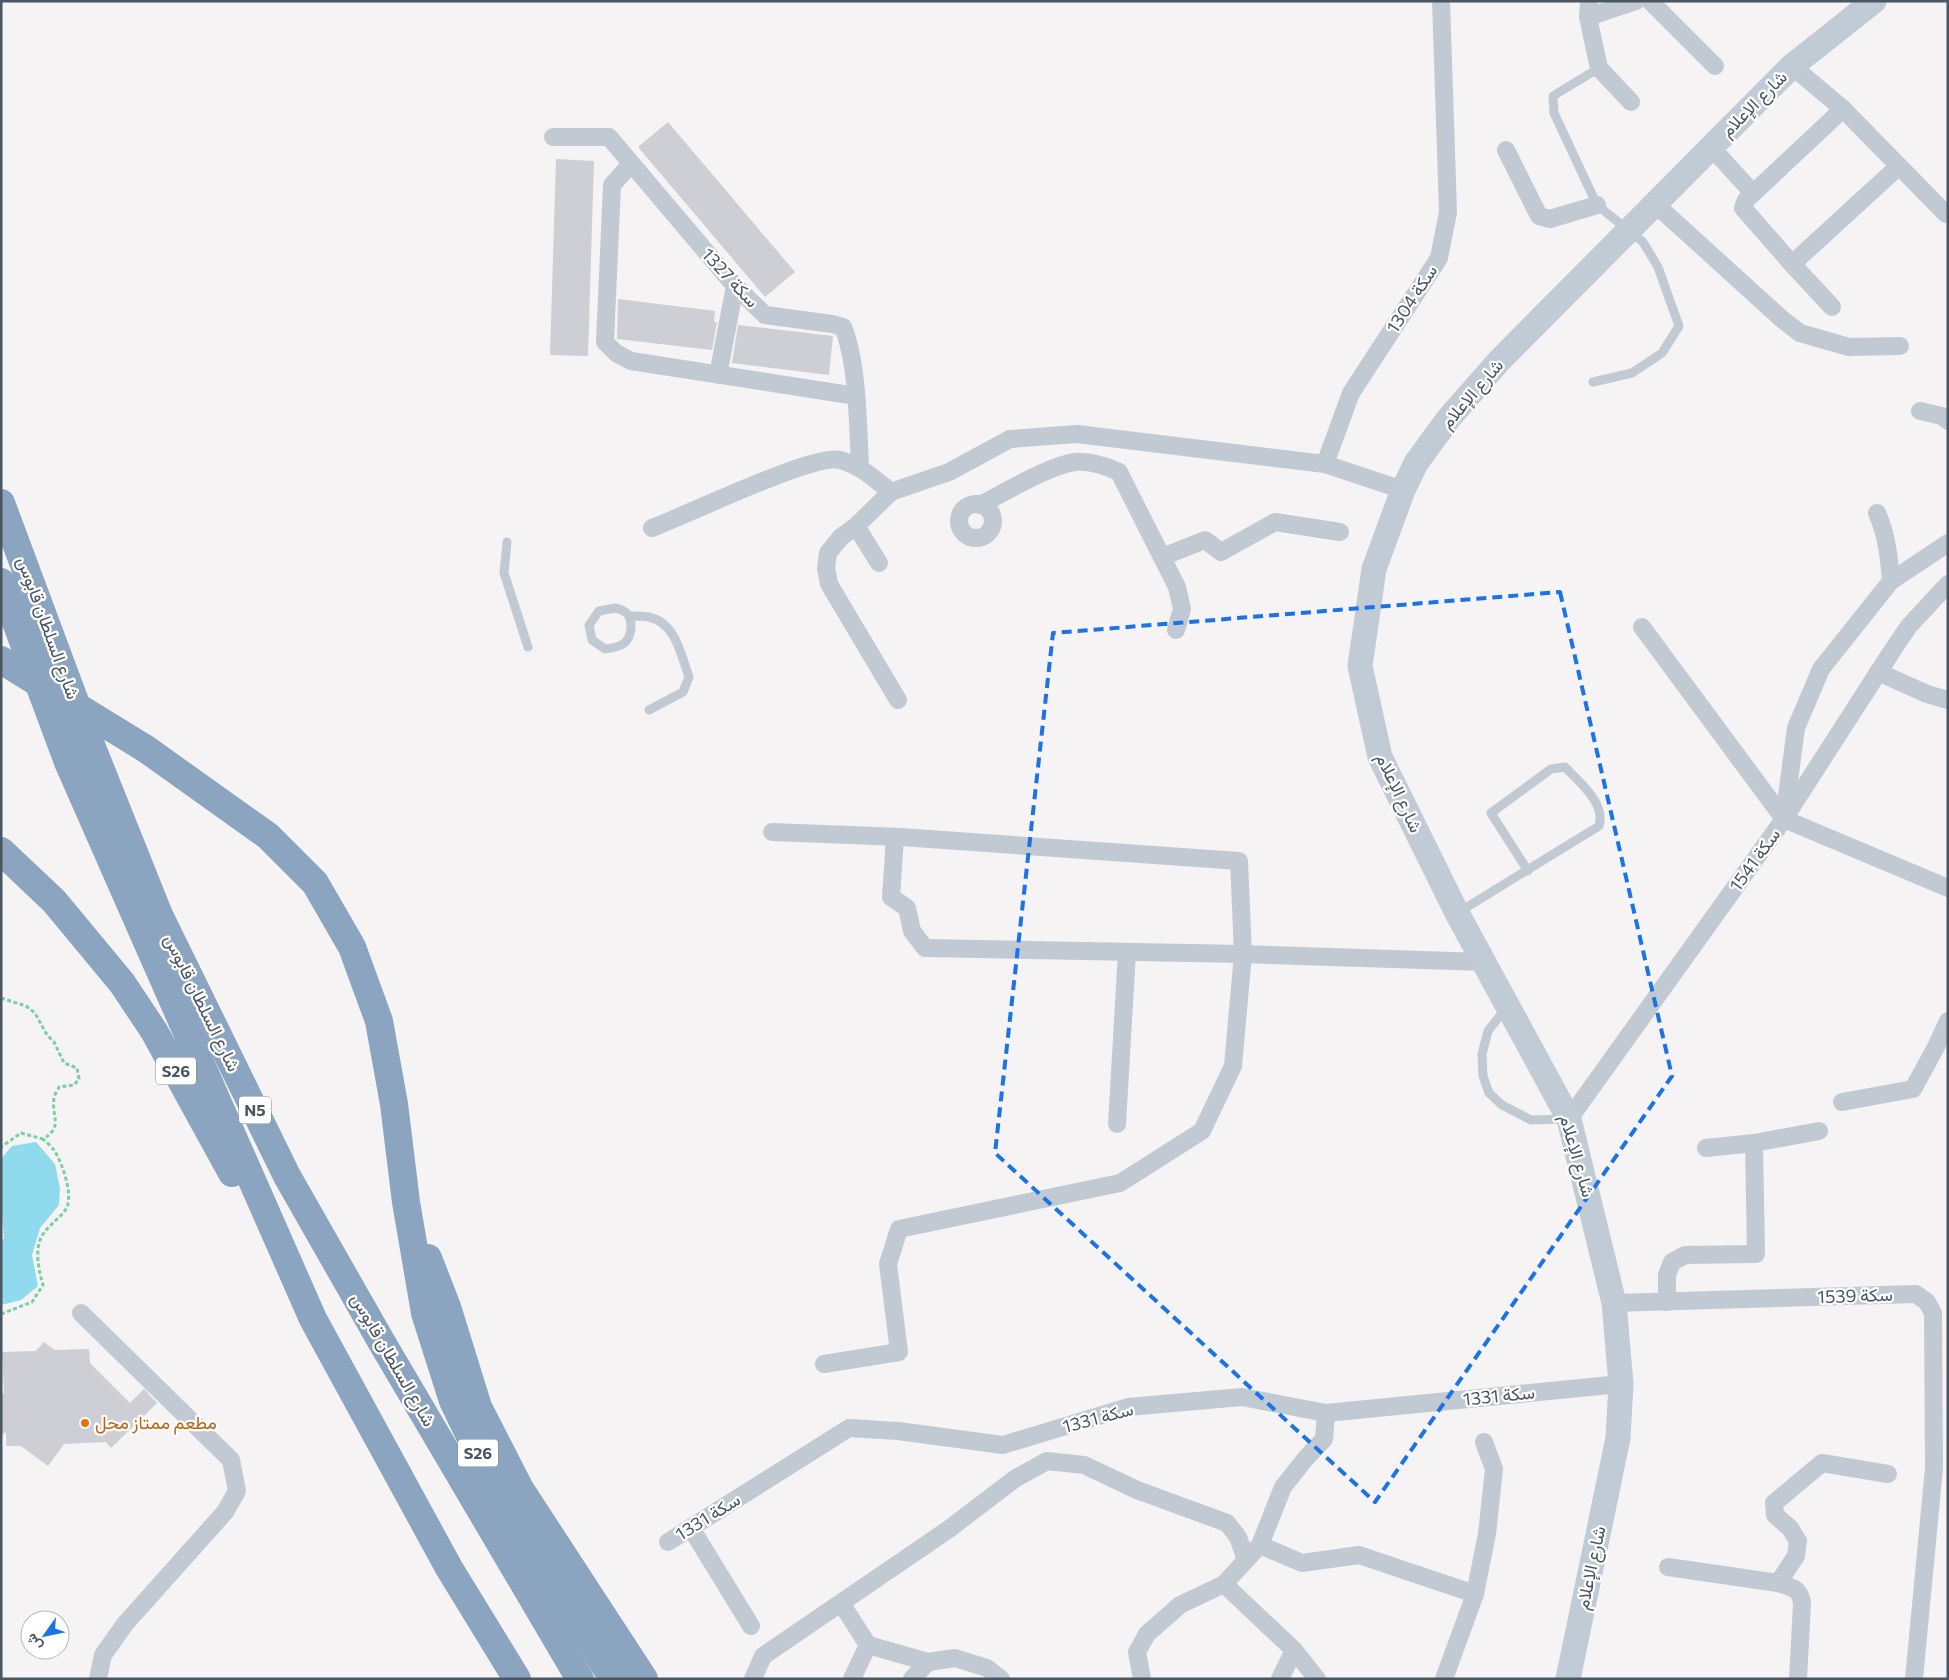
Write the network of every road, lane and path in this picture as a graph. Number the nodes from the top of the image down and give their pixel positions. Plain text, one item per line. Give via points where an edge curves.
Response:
1 (1441, 1) edge
2 (1636, 1) edge
3 (1650, 1) edge
4 (1874, 1) edge
5 (1589, 9) edge
6 (1715, 66) dead end
7 (1792, 66) junction
8 (1599, 68) junction
9 (1631, 102) dead end
10 (1843, 109) junction
11 (552, 137) dead end
12 (1711, 147) junction
13 (1506, 150) dead end
14 (631, 164) junction
15 (1899, 166) junction
16 (1753, 193) junction
17 (1654, 204) junction
18 (1597, 205) junction
19 (1946, 214) dead end
20 (1628, 232) junction
21 (1792, 264) junction
22 (735, 286) junction
23 (1832, 307) dead end
24 (1900, 346) dead end
25 (718, 375) junction
26 (1593, 382) dead end
27 (856, 396) junction
28 (1920, 411) dead end
29 (1948, 421) edge
30 (1325, 464) junction
31 (860, 468) junction
32 (1402, 490) junction
33 (891, 492) junction
34 (2, 504) edge
35 (980, 505) dead end
36 (1877, 513) dead end
37 (856, 526) junction
38 (652, 528) dead end
39 (1340, 532) dead end
40 (507, 542) dead end
41 (1948, 543) edge
42 (1162, 557) junction
43 (879, 563) dead end
44 (1891, 581) junction
45 (1, 582) edge
46 (1948, 584) edge
47 (629, 616) junction
48 (1642, 626) dead end
49 (1176, 630) dead end
50 (528, 646) dead end
51 (1, 660) edge
52 (1878, 672) junction
53 (898, 700) dead end
54 (1948, 700) edge
55 (649, 710) dead end
56 (1784, 819) junction
57 (772, 832) dead end
58 (895, 836) junction
59 (1, 851) edge
60 (1528, 871) junction
61 (1948, 888) edge
62 (1457, 913) junction
63 (1128, 952) junction
64 (1242, 954) junction
65 (1484, 962) junction
66 (1, 998) edge
67 (1508, 1006) junction
68 (1948, 1021) edge
69 (1842, 1102) dead end
70 (1570, 1119) junction
71 (1117, 1124) dead end
72 (1819, 1131) dead end
73 (43, 1139) junction
74 (1754, 1143) junction
75 (1, 1147) edge
76 (1706, 1148) dead end
77 (406, 1202) junction
78 (1668, 1302) junction
79 (1614, 1303) junction
80 (81, 1313) dead end
81 (1, 1314) edge
82 (313, 1319) junction
83 (824, 1364) dead end
84 (1621, 1384) junction
85 (1326, 1413) junction
86 (1484, 1442) dead end
87 (1941, 1467) edge
88 (1888, 1474) dead end
89 (691, 1528) junction
90 (668, 1542) dead end
91 (1260, 1544) junction
92 (1246, 1560) junction
93 (1668, 1567) dead end
94 (1778, 1583) junction
95 (1224, 1584) junction
96 (1475, 1594) junction
97 (841, 1603) junction
98 (751, 1626) dead end
99 (868, 1644) junction
100 (1294, 1650) junction
101 (928, 1662) junction
102 (98, 1679) edge
103 (516, 1679) edge
104 (580, 1679) edge
105 (613, 1679) edge
106 (644, 1679) edge
107 (753, 1679) edge
108 (852, 1679) edge
109 (912, 1679) edge
110 (1001, 1679) edge
111 (1142, 1679) edge
112 (1280, 1679) edge
113 (1317, 1679) edge
114 (1444, 1679) edge
115 (1568, 1679) edge
116 (1798, 1679) edge
117 (1914, 1679) edge

1 - 30 street, سكة 1304 via 1448,212 1439,258 1351,393
2 - 5 street
3 - 6 street
4 - 7 main road, شارع الإعلام
5 - 8 street
7 - 10 street
7 - 12 main road, شارع الإعلام
8 - 9 street
8 - 18 lane via 1554,96 1554,113
10 - 15 street
10 - 16 street
11 - 14 street, سكة 1327 via 609,137
12 - 16 street
12 - 17 main road, شارع الإعلام
13 - 18 street via 1539,216 1550,219
14 - 22 street, سكة 1327
14 - 25 street via 612,185 605,342 631,361
15 - 19 street
15 - 21 street
16 - 21 street via 1743,208
17 - 20 main road, شارع الإعلام
17 - 24 street via 1800,333 1849,346
18 - 20 lane
20 - 26 lane via 1643,242 1658,267 1679,326 1662,353 1632,373
20 - 32 main road, شارع الإعلام via 1493,368 1416,463
21 - 23 street
22 - 25 street
22 - 27 street, سكة 1327 via 765,314 843,327 849,341
25 - 27 street
27 - 31 street, سكة 1327
28 - 29 street via 1942,416
30 - 32 street
30 - 33 street via 1078,434 1010,439 949,472
31 - 33 street
31 - 38 street via 839,459 818,461
32 - 62 main road, شارع الإعلام via 1374,569 1360,666 1380,757
33 - 37 street
34 - 104 highway, شارع السلطان قابوس / N5 via 93,750 159,915 283,1168
35 - 42 street via 1062,465 1077,462 1104,466 1119,472
36 - 44 street via 1884,528
37 - 43 street
37 - 53 street via 828,553 829,584
39 - 42 street via 1275,522 1221,552 1205,540
40 - 50 lane via 504,573
41 - 44 street, سكة 1541
42 - 49 street via 1177,587 1182,609
44 - 56 street, سكة 1541 via 1821,669 1796,728
45 - 82 highway, شارع السلطان قابوس / N5 via 68,762
46 - 52 street via 1909,626
47 - 47 lane via 615,608 599,611 589,624 592,640 605,649 621,645 631,632
47 - 55 lane via 650,617 664,625 675,637 689,678 683,692
48 - 56 street
51 - 77 highway, S26 via 146,749 268,836 315,883 352,947 379,1020 394,1104
52 - 54 street
52 - 56 street
56 - 61 street
56 - 70 street, سكة 1541
57 - 58 street
58 - 63 street via 891,897 907,908 912,931 924,948
58 - 64 street via 1239,860
59 - 82 highway, S26 via 54,902 122,983 154,1031
60 - 60 lane via 1599,826 1602,817 1599,806 1565,766 1551,769 1491,812
60 - 62 lane
62 - 65 main road, شارع الإعلام
63 - 64 street
63 - 71 street
64 - 65 street
64 - 83 street via 1233,1066 1202,1131 1120,1183 899,1229 888,1264 900,1352
65 - 67 main road, شارع الإعلام
66 - 73 path via 26,1006 35,1013 64,1063 77,1068 79,1079 74,1084 59,1087 54,1097 56,1122 51,1134
67 - 70 main road, شارع الإعلام
67 - 70 lane via 1488,1031 1482,1054 1483,1076 1489,1093 1502,1105 1531,1120
68 - 69 street via 1913,1089
70 - 79 main road, شارع الإعلام
72 - 74 street
73 - 75 path via 21,1133
73 - 81 path via 63,1166 68,1193 66,1209 40,1241 37,1258 42,1286 32,1302
74 - 76 street
74 - 78 street via 1756,1254 1685,1255 1672,1262 1667,1275
77 - 105 highway, S26 via 425,1313 453,1401 491,1480
77 - 106 highway via 447,1307 478,1407 520,1489
78 - 79 street, سكة 1539
78 - 87 street, سكة 1539 via 1916,1294 1927,1302 1933,1313
79 - 84 main road, شارع الإعلام
80 - 102 street via 231,1460 237,1491 225,1512 125,1624 104,1655
82 - 103 highway, شارع السلطان قابوس / N5 via 449,1568
84 - 85 street, سكة 1331
84 - 115 main road, شارع الإعلام via 1618,1438
85 - 89 street, سكة 1331 via 1242,1397 1128,1407 1003,1445 849,1428
85 - 91 street via 1324,1440 1283,1487
86 - 96 street via 1494,1469 1487,1534
87 - 117 street, سكة 1539
88 - 94 street via 1822,1463 1774,1503 1775,1515 1790,1528 1798,1541 1796,1556
89 - 90 street, سكة 1331
89 - 98 street
91 - 92 street
91 - 96 street via 1302,1564 1359,1554
92 - 95 street
92 - 97 street via 1238,1537 1227,1523 1137,1490 1084,1465 1047,1461 1016,1478 949,1530
93 - 94 street
94 - 116 street via 1795,1588 1800,1594
95 - 100 street
95 - 111 street via 1180,1605 1147,1634 1137,1652
96 - 114 street
97 - 99 street
97 - 107 street via 763,1656
99 - 101 street
99 - 108 street
100 - 112 street
100 - 113 street
101 - 109 street
101 - 110 street via 955,1658 987,1668

